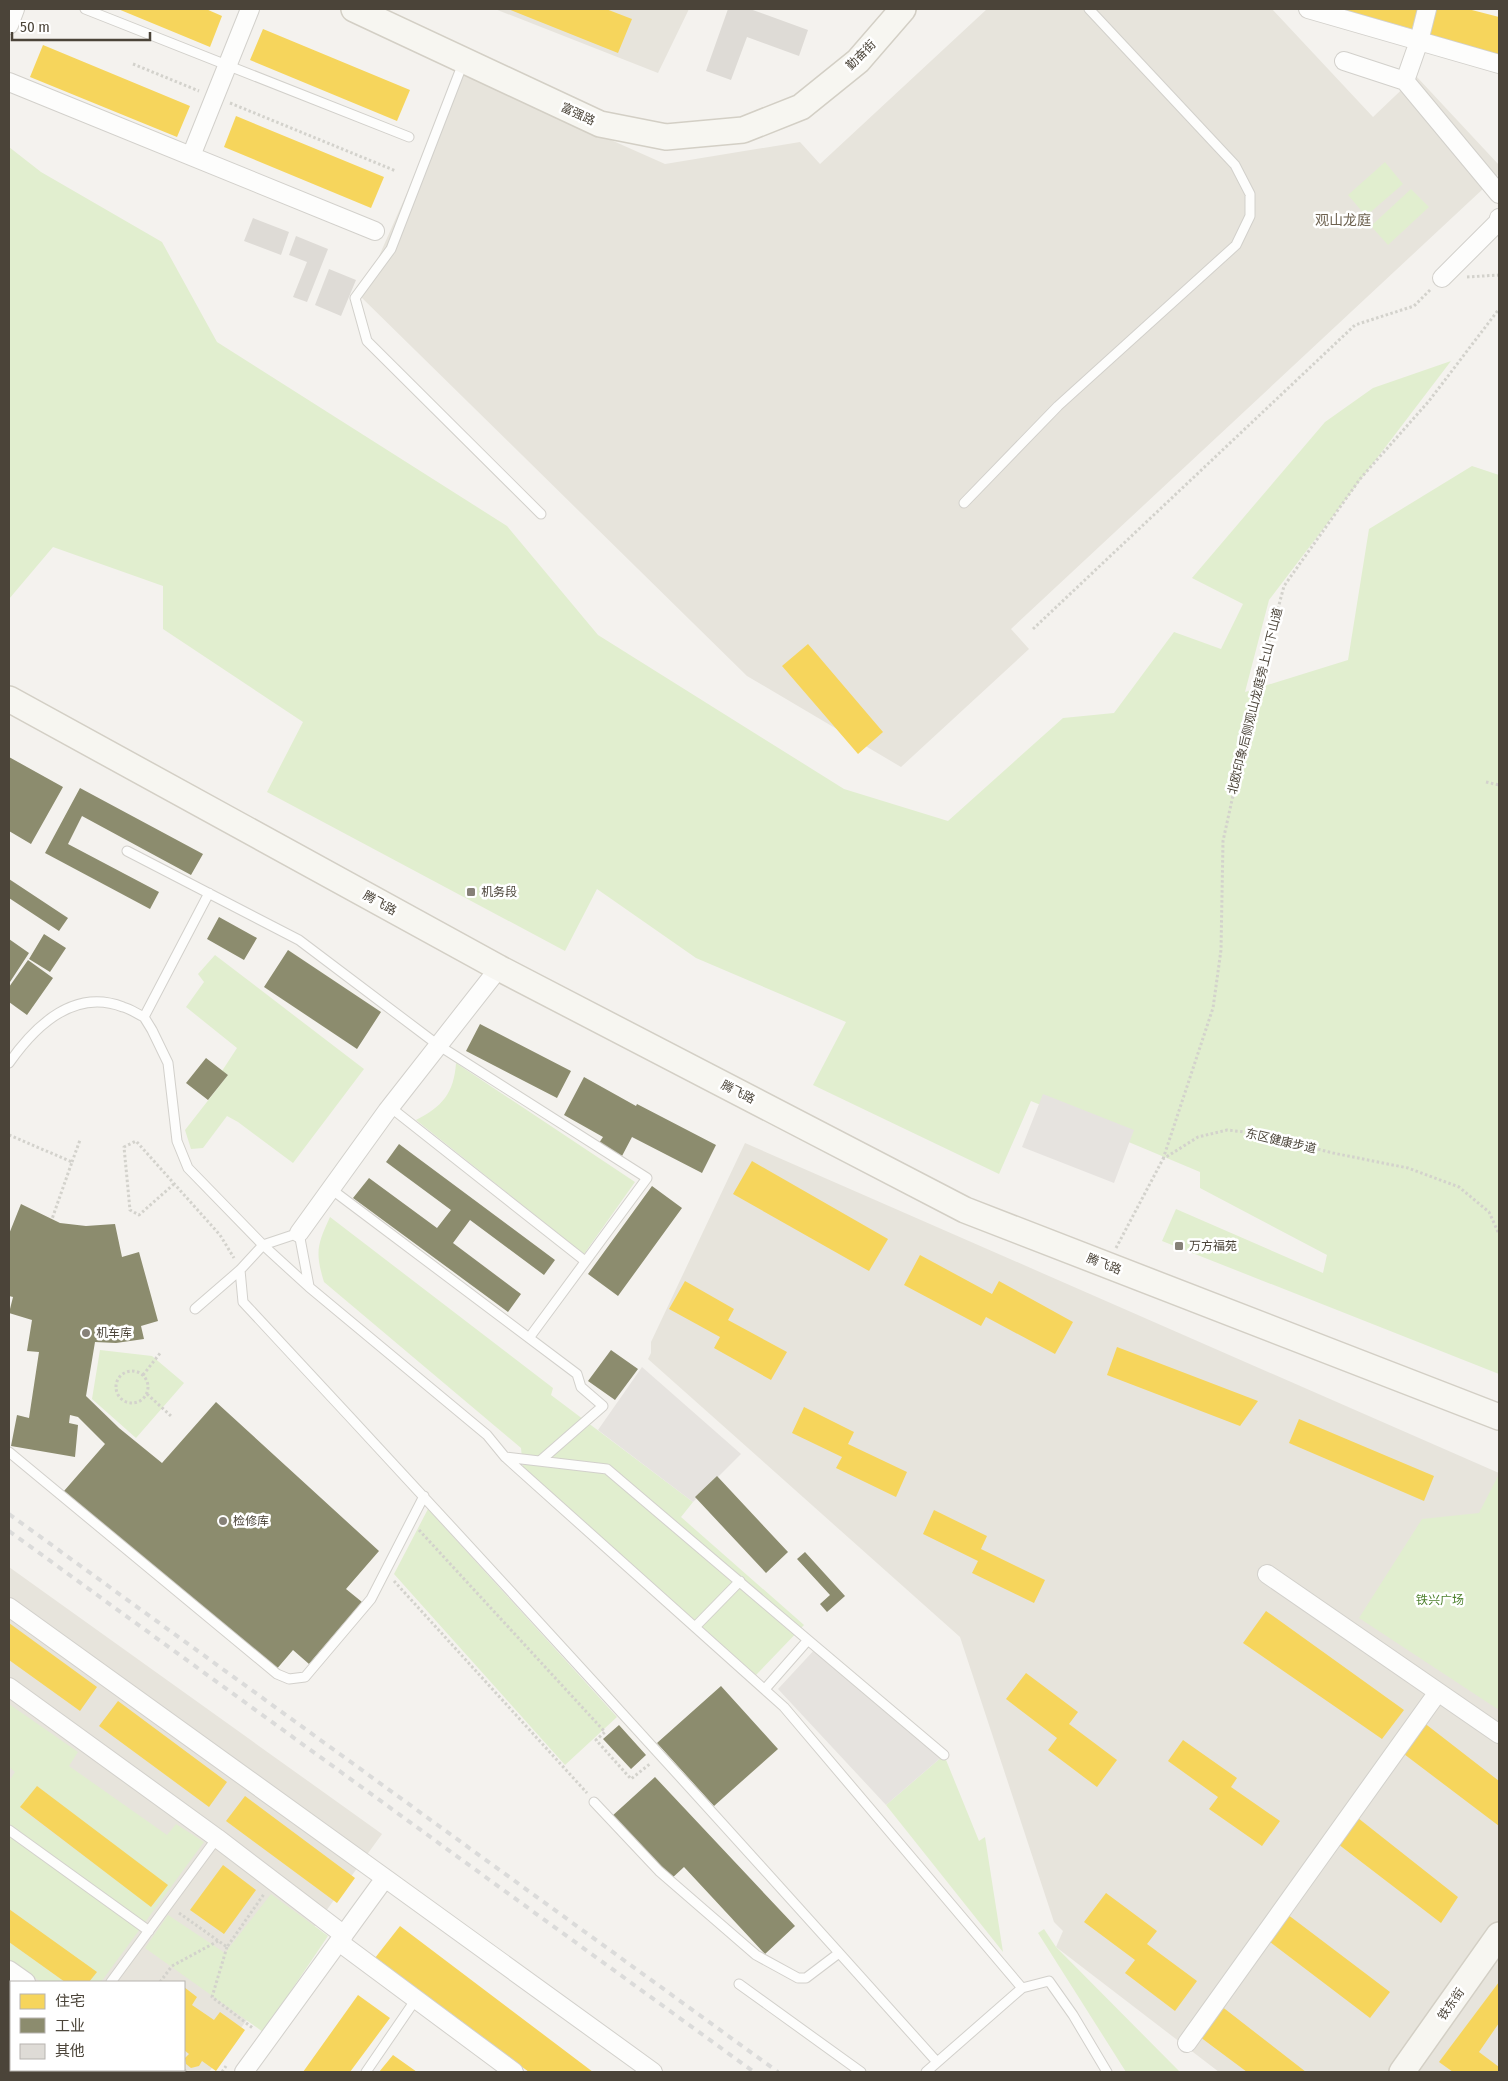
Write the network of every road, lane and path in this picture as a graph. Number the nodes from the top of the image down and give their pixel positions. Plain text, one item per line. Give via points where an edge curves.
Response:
1 (15, 9) edge
2 (85, 9) edge
3 (250, 9) edge
4 (354, 9) edge
5 (903, 9) edge
6 (1089, 9) edge
7 (1308, 9) edge
8 (1427, 9) edge
9 (9, 25) edge
10 (1419, 41) junction
11 (464, 60) junction
12 (1344, 61) dead end
13 (133, 64) dead end
14 (1499, 64) edge
15 (227, 65) junction
16 (1405, 81) junction
17 (9, 82) edge
18 (214, 97) junction
19 (814, 97) joint
20 (409, 137) dead end
21 (191, 156) junction
22 (396, 171) dead end
23 (1499, 194) edge
24 (1499, 218) edge
25 (375, 231) dead end
26 (1442, 278) joint
27 (1499, 309) edge
28 (964, 503) dead end
29 (541, 514) dead end
30 (1032, 629) dead end
31 (9, 699) edge
32 (1486, 782) dead end
33 (1499, 785) edge
34 (127, 851) dead end
35 (209, 893) junction
36 (499, 968) junction
37 (144, 1017) junction
38 (438, 1045) junction
39 (9, 1063) edge
40 (390, 1106) junction
41 (9, 1135) edge
42 (80, 1140) dead end
43 (1163, 1159) junction
44 (72, 1162) junction
45 (174, 1184) junction
46 (331, 1189) junction
47 (52, 1219) dead end
48 (300, 1233) junction
49 (1499, 1234) edge
50 (263, 1245) junction
51 (586, 1261) junction
52 (1107, 1265) junction
53 (240, 1270) junction
54 (309, 1287) junction
55 (195, 1310) dead end
56 (530, 1338) junction
57 (162, 1352) dead end
58 (143, 1375) junction
59 (147, 1394) junction
60 (171, 1416) dead end
61 (1499, 1417) edge
62 (9, 1452) edge
63 (505, 1457) junction
64 (540, 1462) junction
65 (424, 1496) junction
66 (411, 1522) junction
67 (386, 1572) junction
68 (1267, 1574) dead end
69 (740, 1581) junction
70 (9, 1606) edge
71 (695, 1627) junction
72 (808, 1640) junction
73 (9, 1687) edge
74 (765, 1689) junction
75 (1438, 1692) junction
76 (1499, 1734) edge
77 (661, 1755) junction
78 (944, 1755) dead end
79 (594, 1802) joint
80 (9, 1830) edge
81 (217, 1838) junction
82 (385, 1878) junction
83 (273, 1881) junction
84 (168, 1905) junction
85 (149, 1930) junction
86 (1499, 1935) edge
87 (341, 1938) junction
88 (218, 1940) junction
89 (227, 1947) junction
90 (839, 1952) junction
91 (9, 1970) edge
92 (25, 1981) edge
93 (112, 1981) edge
94 (161, 1981) edge
95 (739, 1984) dead end
96 (1022, 1988) junction
97 (416, 2000) junction
98 (249, 2036) dead end
99 (1187, 2043) dead end
100 (937, 2062) junction
101 (227, 2065) dead end
102 (222, 2072) edge
103 (244, 2072) edge
104 (366, 2072) edge
105 (514, 2072) edge
106 (653, 2072) edge
107 (861, 2072) edge
108 (926, 2072) edge
109 (1107, 2072) edge
110 (1402, 2072) edge

1 - 9 street
2 - 15 lane
3 - 15 street
4 - 11 street, 富强路
5 - 19 street, 勤奋街 via 858,61
6 - 28 lane via 1235,165 1250,194 1250,216 1236,245 1058,406
7 - 10 street
8 - 10 street
10 - 14 street
10 - 16 street
11 - 19 street, 富强路 via 600,124 666,137 743,130 801,107
11 - 29 lane via 391,249 355,298 368,341
12 - 16 street
13 - 18 path
15 - 18 street
15 - 20 lane
16 - 23 street
17 - 21 street
18 - 21 street
18 - 22 path
21 - 25 street
24 - 26 street
26 - 30 path via 1414,306 1355,325
27 - 43 path, 北欧印象后侧观山龙庭旁上山下山道 via 1429,402 1360,479 1284,586 1255,694 1223,841 1221,950 1213,1008
31 - 36 street, 腾飞路
32 - 33 path
34 - 35 lane
35 - 37 lane
35 - 38 lane via 299,940
36 - 38 street
36 - 52 street, 腾飞路 via 965,1210
37 - 39 lane via 122,1006 98,1002 76,1005 55,1014 41,1025
37 - 50 lane via 168,1063 177,1141 188,1168
38 - 40 street
38 - 51 lane via 647,1178
40 - 46 street
40 - 51 lane
41 - 44 path
42 - 44 path
43 - 49 path, 东区健康步道 via 1198,1137 1227,1130 1254,1133 1408,1168 1459,1187 1489,1212
43 - 52 path
44 - 47 path
45 - 45 path via 136,1141 124,1147 130,1210 140,1215
45 - 53 path via 220,1235
46 - 48 street
46 - 56 lane
48 - 50 lane
48 - 54 lane
50 - 53 lane
50 - 54 lane
51 - 56 lane
52 - 61 street, 腾飞路
53 - 55 lane
53 - 65 lane via 243,1302
54 - 63 lane via 487,1435
56 - 64 lane via 577,1374 581,1387 603,1406
57 - 58 path
58 - 59 path via 148,1386
58 - 59 path via 136,1371 125,1372 118,1380 116,1390 122,1399 131,1403
59 - 60 path
62 - 67 lane via 277,1674 289,1679 305,1677 371,1599
63 - 64 lane
63 - 71 lane
64 - 69 lane via 607,1469
65 - 66 lane
65 - 77 lane
66 - 67 lane
66 - 77 path via 605,1732 596,1740 631,1779
67 - 79 path
68 - 75 street
69 - 71 lane
69 - 72 lane
70 - 82 street
71 - 74 lane
72 - 74 lane
72 - 78 lane
73 - 81 street
74 - 96 lane
75 - 76 street
75 - 99 street
77 - 90 lane
79 - 90 lane via 664,1876 756,1955 798,1978 806,1978
80 - 85 lane
81 - 83 street
81 - 84 lane
82 - 87 street
82 - 106 street
83 - 87 street
83 - 89 path
84 - 85 lane
84 - 88 path
85 - 93 lane
86 - 110 street, 铁东街
87 - 97 street
87 - 103 street
88 - 89 path
88 - 94 path via 172,1966
89 - 98 path via 212,1997 255,2029
90 - 100 lane
91 - 92 street
95 - 107 lane
96 - 100 lane
96 - 109 lane via 1049,1981
97 - 104 lane
97 - 105 street
100 - 108 lane
101 - 102 path

